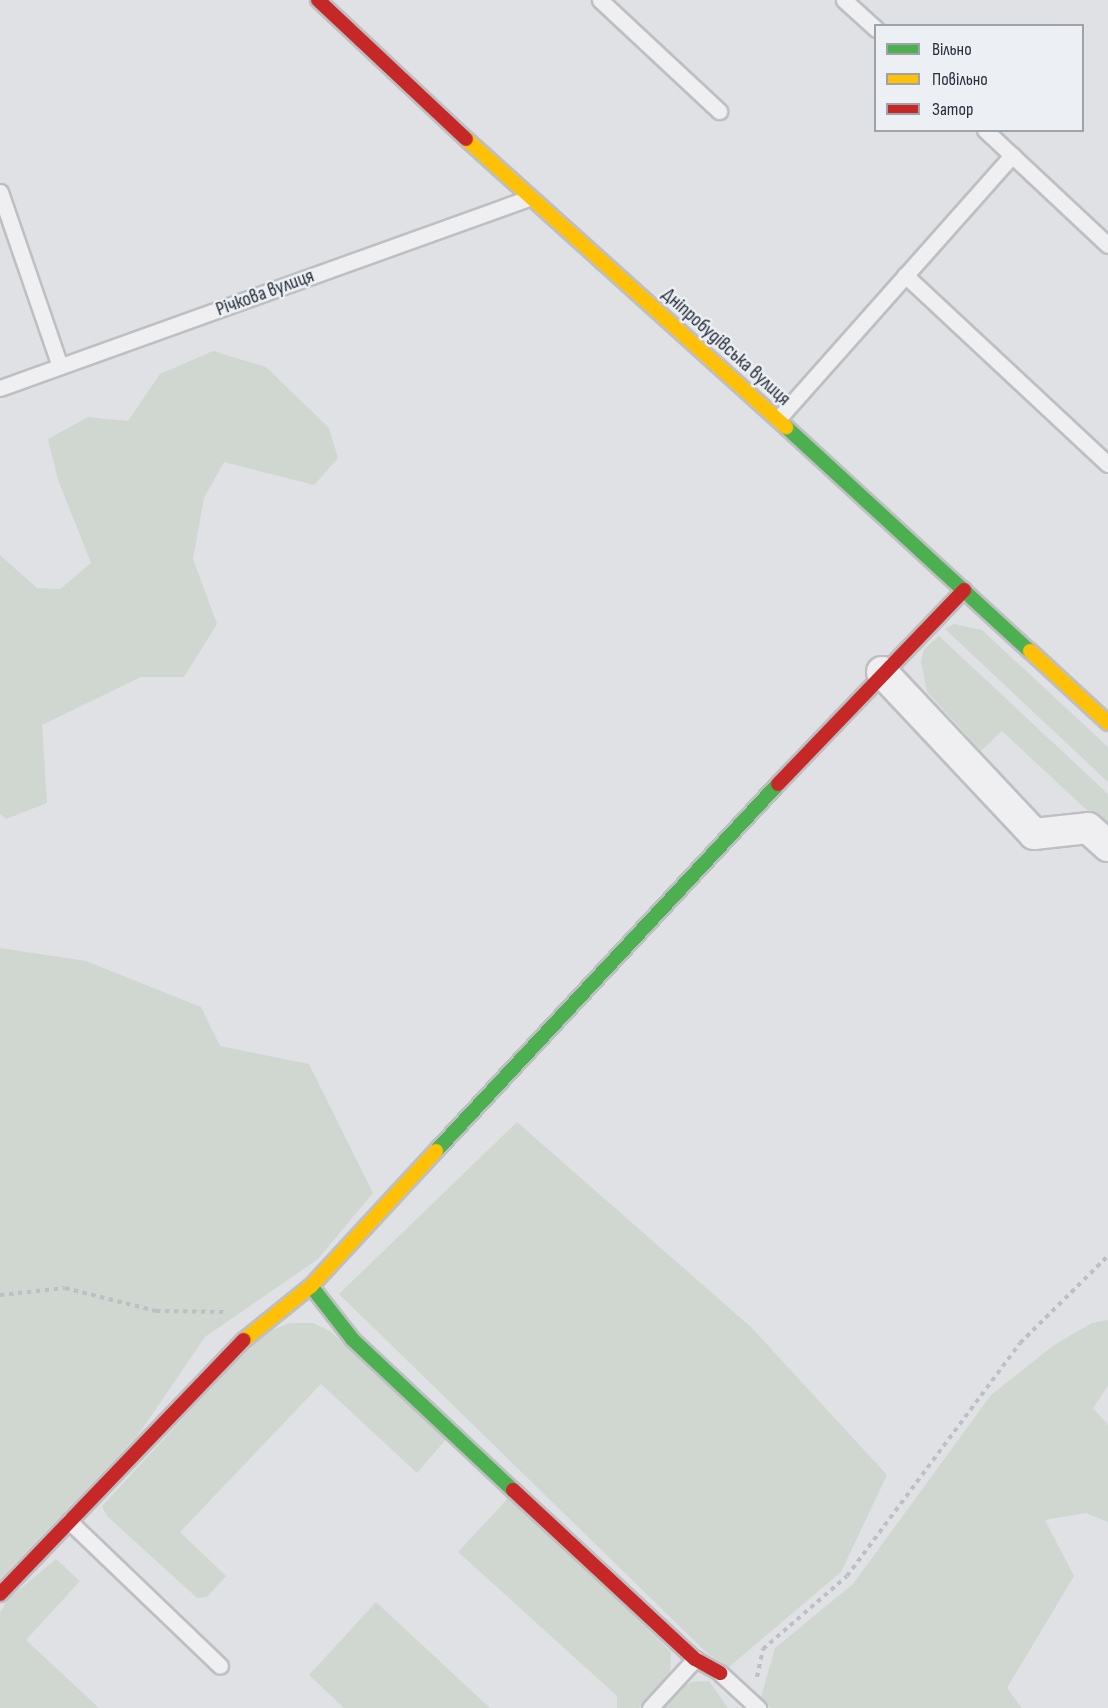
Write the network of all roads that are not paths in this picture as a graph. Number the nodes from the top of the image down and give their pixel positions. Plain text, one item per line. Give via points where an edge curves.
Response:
1 (318, 0) edge
2 (600, 0) edge
3 (844, 0) edge
4 (874, 27) edge
5 (719, 111) dead end
6 (987, 132) edge
7 (1012, 155) junction
8 (0, 192) edge
9 (529, 198) junction
10 (1108, 245) edge
11 (905, 275) junction
12 (60, 366) junction
13 (0, 388) edge
14 (778, 419) junction
15 (1108, 464) edge
16 (964, 590) junction
17 (882, 672) junction
18 (1108, 723) edge
19 (1108, 846) edge
20 (311, 1286) junction
21 (69, 1521) junction
22 (0, 1594) edge
23 (695, 1659) junction
24 (220, 1666) dead end
25 (720, 1673) joint
26 (752, 1706) edge
27 (650, 1708) edge

1 - 9 street, Дніпробудівська вулиця
2 - 5 lane
3 - 4 lane
6 - 7 lane
7 - 10 lane
7 - 11 lane
8 - 12 lane
9 - 12 lane, Річкова вулиця
9 - 14 street, Дніпробудівська вулиця
11 - 14 lane
11 - 15 lane
12 - 13 lane, Річкова вулиця
14 - 16 street, Дніпробудівська вулиця
16 - 17 street
16 - 18 street, Дніпробудівська вулиця
17 - 19 street via 1034,834 1088,828
17 - 20 street
20 - 21 street via 256,1327
20 - 23 street via 353,1340
21 - 22 street
21 - 24 lane
23 - 25 street
23 - 27 lane
25 - 26 lane

